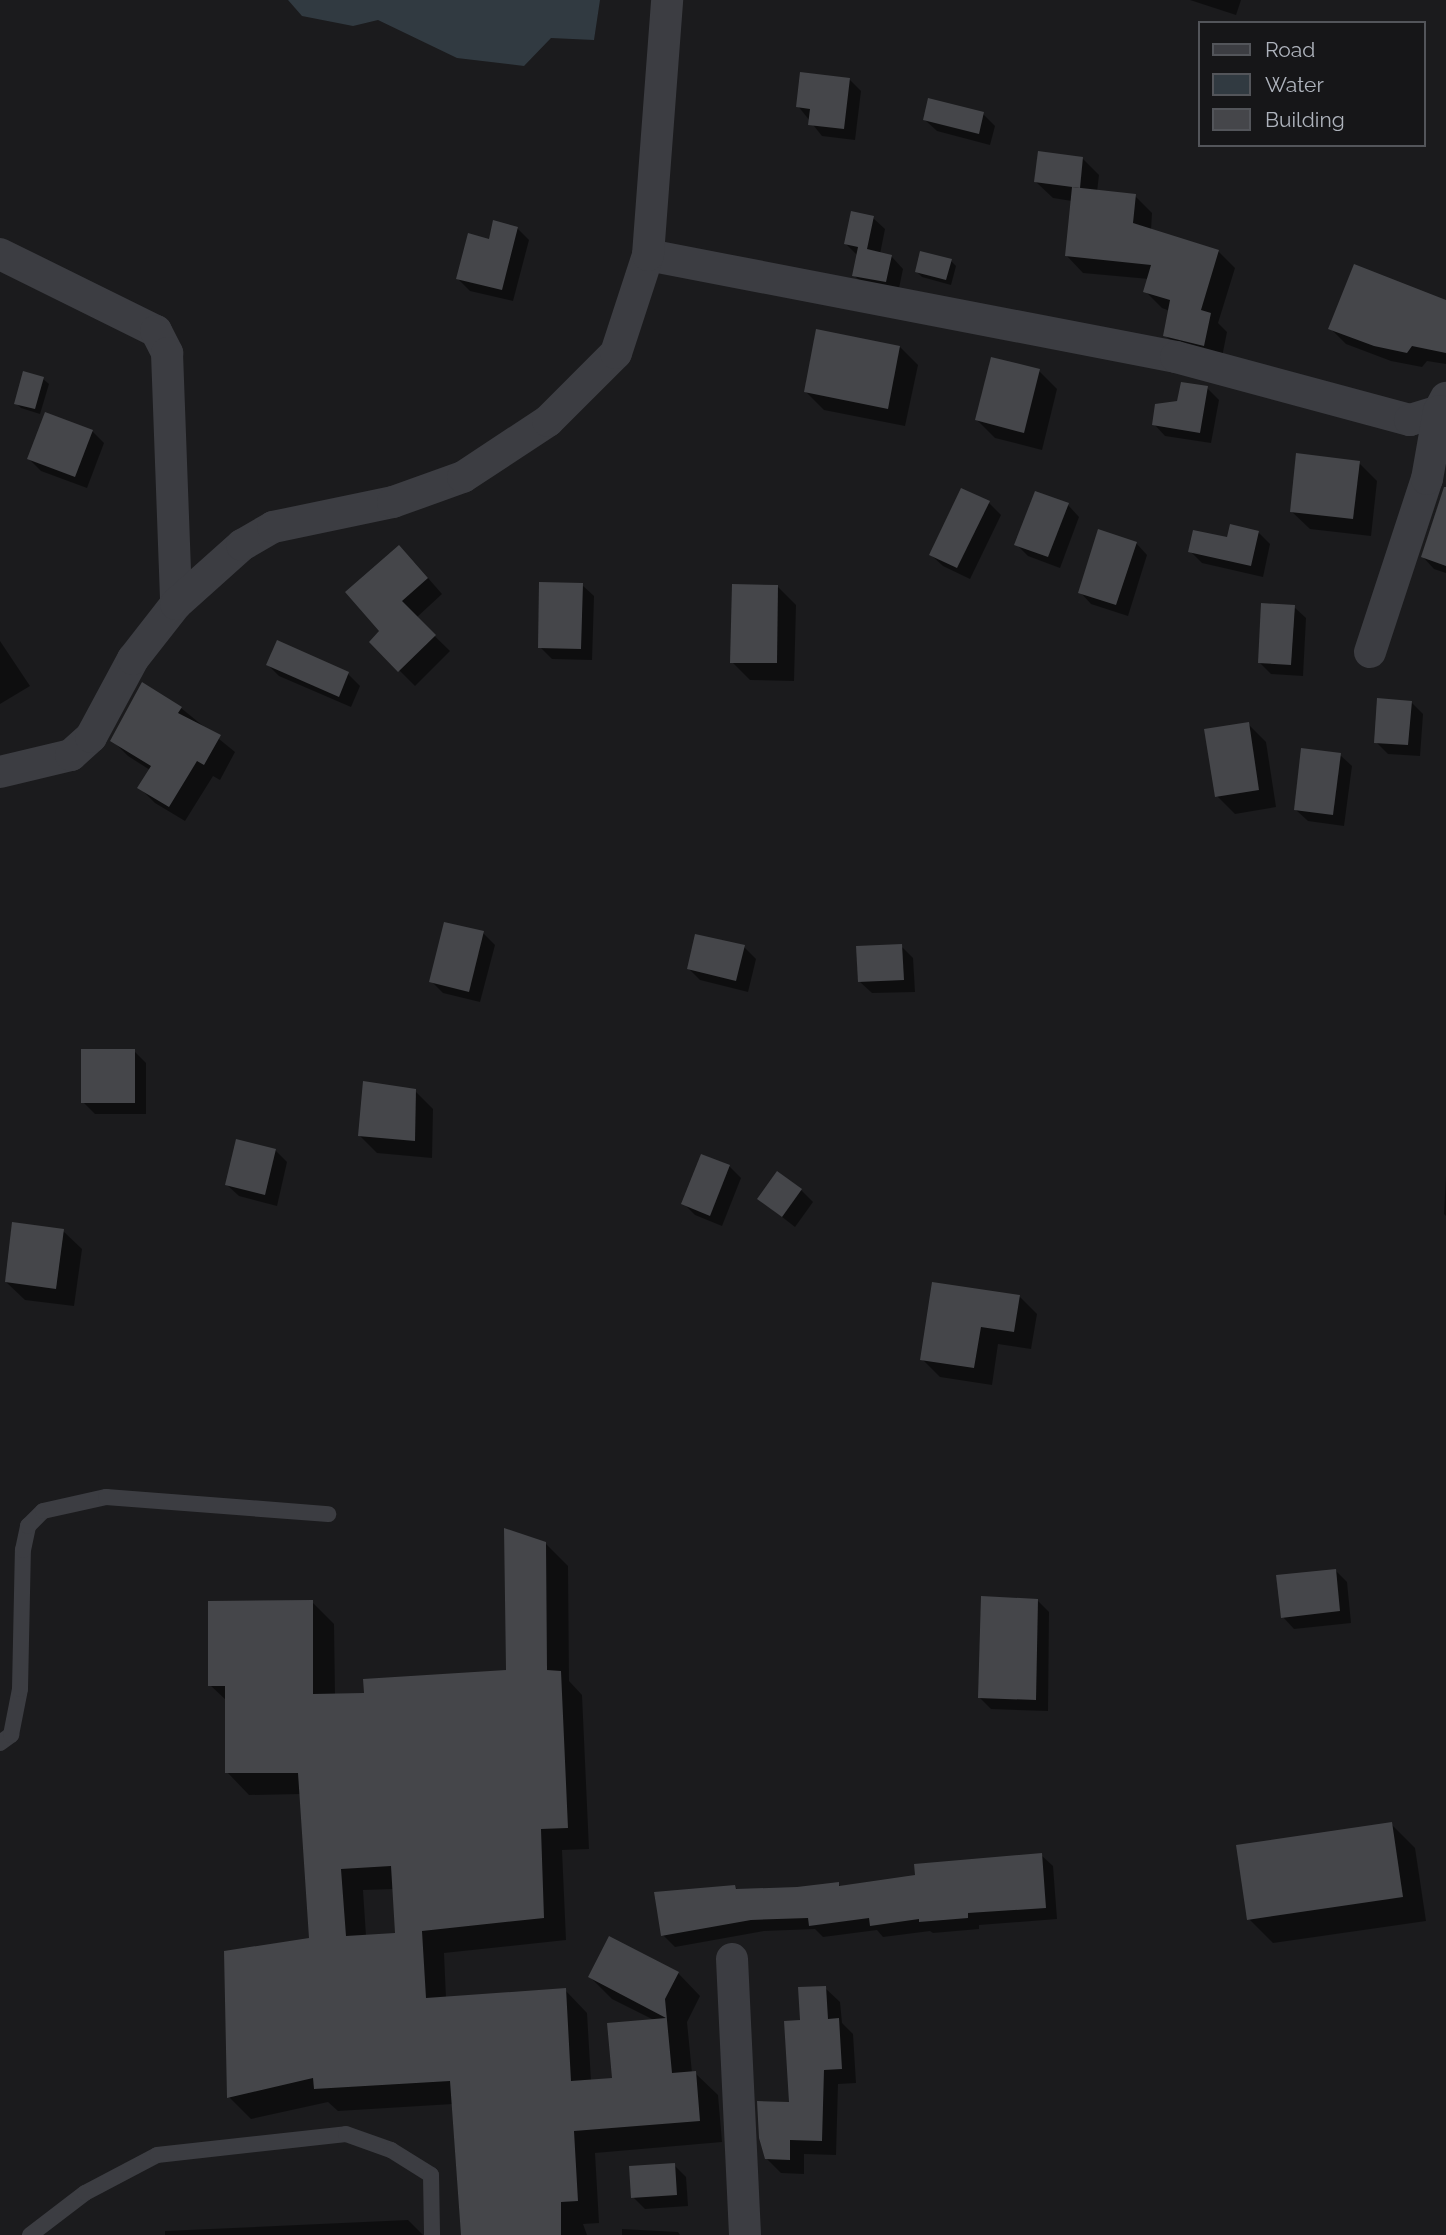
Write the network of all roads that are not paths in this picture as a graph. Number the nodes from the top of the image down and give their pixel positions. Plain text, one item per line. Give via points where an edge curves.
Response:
1 (667, 0) edge
2 (0, 254) edge
3 (648, 255) junction
4 (1442, 404) edge
5 (176, 604) junction
6 (1370, 652) dead end
7 (0, 772) edge
8 (328, 1514) dead end
9 (0, 1743) edge
10 (732, 1959) dead end
11 (30, 2235) edge
12 (432, 2235) edge
13 (745, 2235) edge

1 - 3 street
2 - 5 street via 156,331 167,353
3 - 4 street via 1176,357 1410,420
3 - 5 street via 616,353 548,421 463,477 393,502 273,527 242,545
4 - 6 street via 1427,479
5 - 7 street via 133,659 91,737 71,755
8 - 9 lane via 106,1497 43,1511 28,1526 23,1550 20,1689 11,1735
10 - 13 street
11 - 12 lane via 85,2193 157,2155 346,2134 391,2150 431,2175

